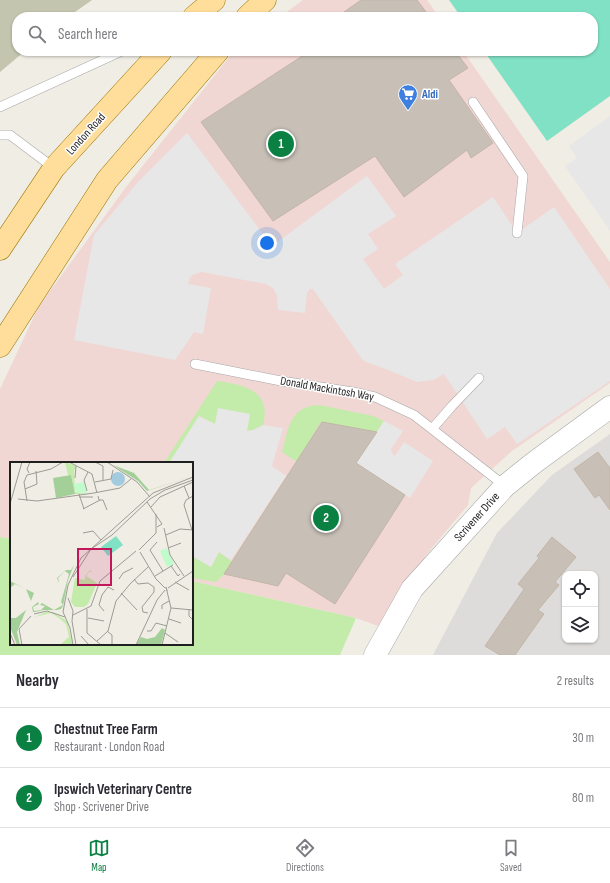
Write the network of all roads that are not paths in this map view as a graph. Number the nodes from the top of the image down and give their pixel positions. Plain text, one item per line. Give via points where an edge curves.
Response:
1 (214, 0) edge
2 (265, 0) edge
3 (200, 12) edge
4 (252, 12) edge
5 (111, 56) edge
6 (156, 56) edge
7 (214, 56) edge
8 (473, 102) dead end
9 (0, 107) edge
10 (0, 135) edge
11 (54, 168) junction
12 (517, 233) dead end
13 (0, 249) edge
14 (0, 346) edge
15 (195, 364) dead end
16 (480, 378) dead end
17 (610, 407) edge
18 (432, 429) junction
19 (505, 486) junction
20 (375, 655) edge

1 - 3 main road
2 - 4 main road
5 - 9 lane
6 - 11 main road, London Road
7 - 14 main road via 107,180
8 - 12 lane via 523,176
10 - 11 lane via 10,135
11 - 13 main road, London Road
15 - 18 lane, Donald Mackintosh Way via 375,397 414,415
16 - 18 lane
17 - 19 street, Scrivener Drive
18 - 19 lane, Donald Mackintosh Way
19 - 20 street, Scrivener Drive via 412,589

